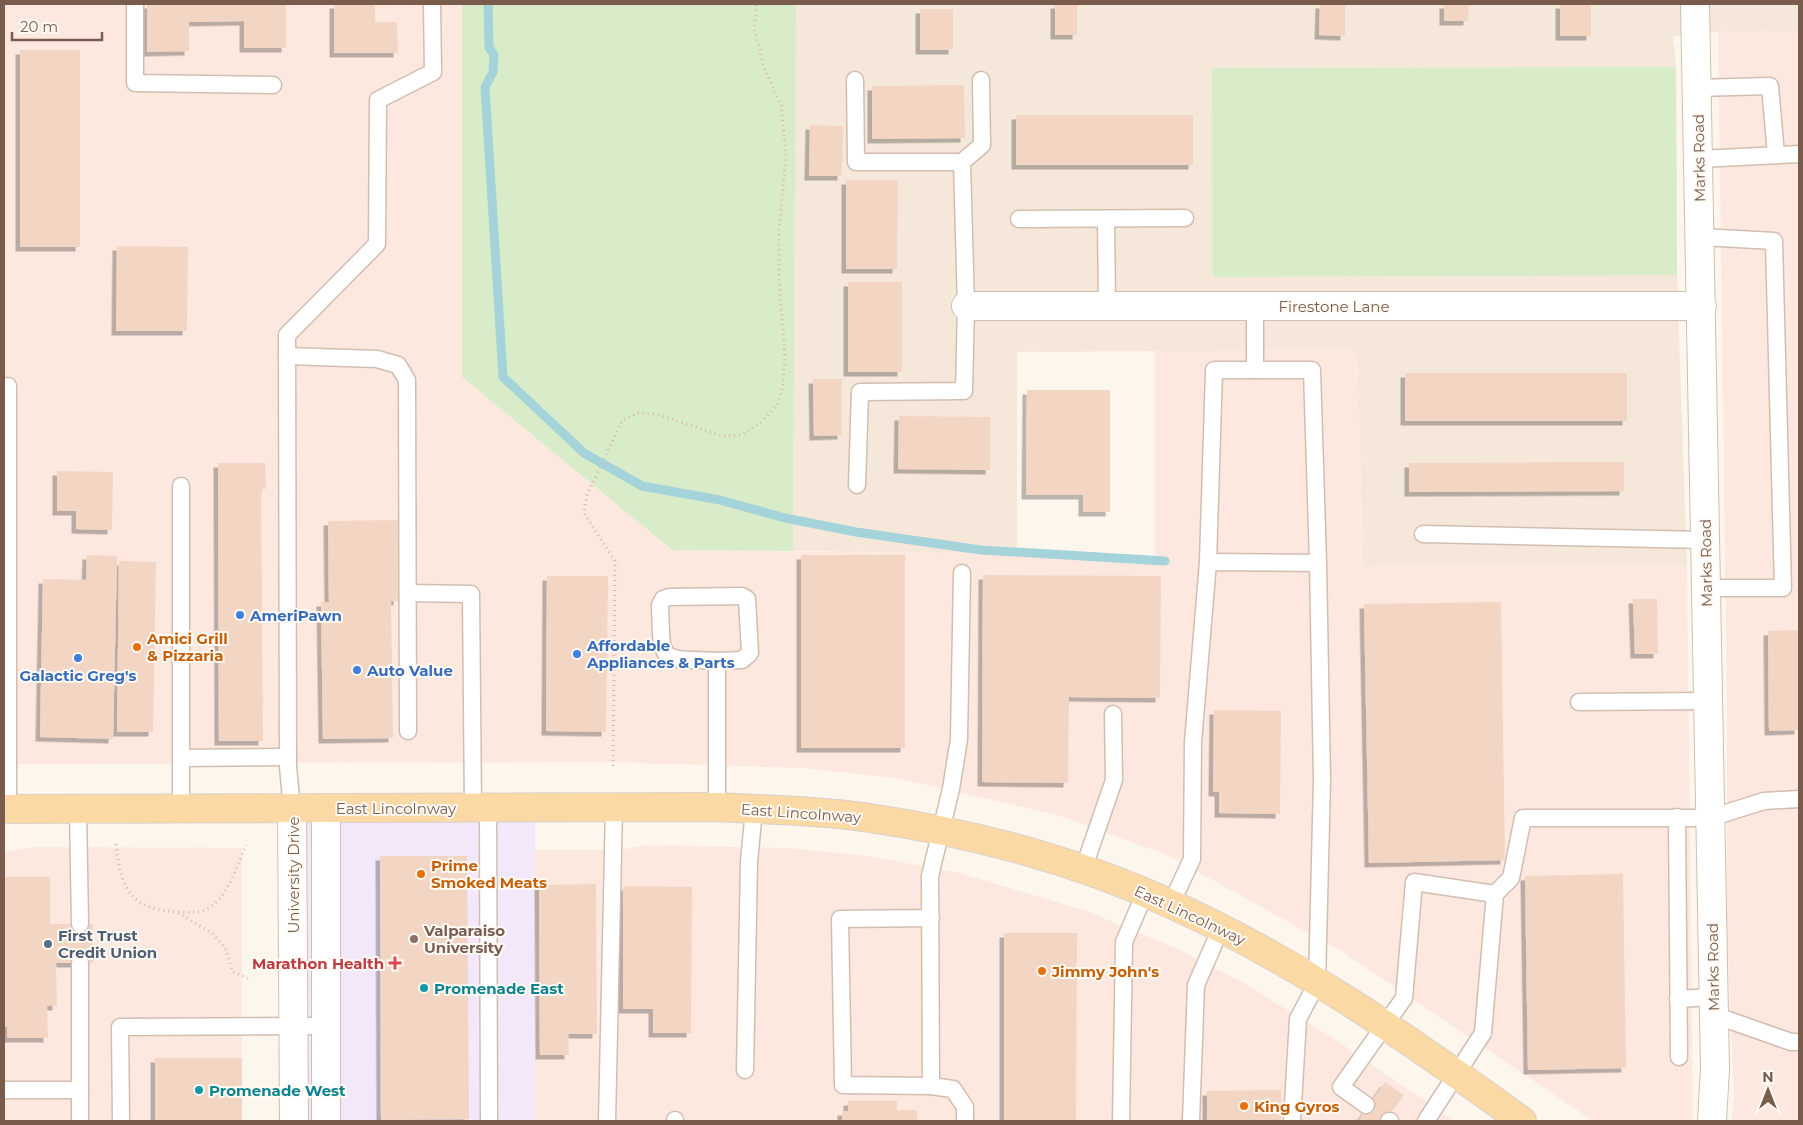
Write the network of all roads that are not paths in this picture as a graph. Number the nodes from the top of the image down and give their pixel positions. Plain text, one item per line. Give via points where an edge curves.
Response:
1 (135, 4) edge
2 (432, 4) edge
3 (1695, 4) edge
4 (855, 80) dead end
5 (981, 80) dead end
6 (274, 85) dead end
7 (1697, 88) junction
8 (1799, 154) edge
9 (1776, 155) junction
10 (1699, 159) junction
11 (962, 162) junction
12 (1185, 218) dead end
13 (1019, 219) dead end
14 (1106, 219) junction
15 (1701, 237) junction
16 (966, 306) junction
17 (1107, 306) junction
18 (1256, 306) junction
19 (1702, 306) junction
20 (287, 356) junction
21 (1256, 370) junction
22 (8, 386) dead end
23 (181, 486) dead end
24 (856, 486) dead end
25 (1424, 534) dead end
26 (1706, 540) junction
27 (1208, 562) junction
28 (1318, 563) junction
29 (962, 573) dead end
30 (1706, 588) junction
31 (408, 593) junction
32 (717, 661) junction
33 (1708, 701) junction
34 (1579, 702) dead end
35 (1113, 714) dead end
36 (408, 731) dead end
37 (288, 757) junction
38 (182, 758) junction
39 (1799, 799) edge
40 (614, 807) junction
41 (717, 807) junction
42 (6, 808) edge
43 (78, 808) junction
44 (181, 808) junction
45 (292, 808) junction
46 (326, 808) junction
47 (480, 808) junction
48 (754, 809) junction
49 (1677, 818) junction
50 (1710, 818) junction
51 (939, 831) junction
52 (1083, 870) junction
53 (1145, 893) junction
54 (1496, 894) junction
55 (1171, 904) junction
56 (931, 918) junction
57 (80, 924) dead end
58 (1221, 928) junction
59 (80, 963) dead end
60 (1317, 984) junction
61 (1678, 999) junction
62 (1713, 1006) junction
63 (326, 1026) junction
64 (1384, 1026) junction
65 (294, 1027) junction
66 (1799, 1042) edge
67 (1679, 1057) dead end
68 (745, 1070) dead end
69 (1456, 1075) junction
70 (931, 1086) junction
71 (4, 1090) edge
72 (80, 1090) junction
73 (1366, 1105) dead end
74 (80, 1121) edge
75 (121, 1121) edge
76 (294, 1121) edge
77 (326, 1121) edge
78 (489, 1121) edge
79 (607, 1121) edge
80 (965, 1121) edge
81 (1121, 1121) edge
82 (1191, 1121) edge
83 (1292, 1121) edge
84 (1426, 1121) edge
85 (1522, 1121) edge
86 (1712, 1121) edge

1 - 6 lane via 135,83
2 - 20 lane via 433,72 378,100 377,244 287,335
3 - 7 street, Marks Road
4 - 11 lane via 856,162
5 - 11 lane via 982,144
7 - 9 lane via 1770,86
7 - 10 street, Marks Road
8 - 9 lane
9 - 10 lane
10 - 15 street, Marks Road
11 - 16 lane
12 - 14 lane
13 - 14 lane
14 - 17 lane
15 - 19 street, Marks Road
15 - 30 lane via 1774,241 1783,588
16 - 17 street, Firestone Lane
16 - 24 lane via 964,391 860,392
17 - 18 street, Firestone Lane
18 - 19 street, Firestone Lane
18 - 21 lane
19 - 26 street, Marks Road
20 - 31 lane via 377,359 398,365 407,380
20 - 37 lane
21 - 27 lane via 1214,370
21 - 28 lane via 1312,370
22 - 42 lane
23 - 38 lane
25 - 26 lane
26 - 30 street, Marks Road
27 - 28 lane
27 - 55 lane via 1193,742 1192,859
28 - 60 lane via 1322,780
29 - 51 lane via 959,739 951,789
30 - 33 street, Marks Road
31 - 36 lane
31 - 47 lane via 471,594
32 - 32 lane via 672,658 665,654 660,605 663,599 742,596 747,599 750,653 742,660
32 - 41 lane
33 - 34 lane
33 - 50 street, Marks Road
35 - 52 lane via 1114,780
37 - 38 lane
37 - 45 lane
38 - 44 lane
39 - 50 lane via 1764,801
40 - 41 main road, East Lincolnway
40 - 47 main road, East Lincolnway
40 - 79 lane
41 - 48 main road, East Lincolnway
42 - 43 main road, East Lincolnway
43 - 44 main road, East Lincolnway
43 - 57 lane
44 - 45 main road, East Lincolnway
45 - 46 main road, East Lincolnway
45 - 65 street, University Drive
46 - 47 main road, East Lincolnway
46 - 63 street
47 - 78 lane
48 - 51 main road, East Lincolnway via 829,813
48 - 68 lane via 749,862
49 - 50 lane
49 - 54 lane via 1523,818 1511,878
49 - 61 lane
50 - 62 street, Marks Road
51 - 52 main road, East Lincolnway
51 - 56 lane via 930,876
52 - 53 main road, East Lincolnway
53 - 55 main road, East Lincolnway
53 - 81 lane via 1124,942
54 - 64 lane via 1414,882 1404,998
54 - 69 lane via 1483,1033
55 - 58 main road, East Lincolnway
56 - 70 lane
56 - 70 lane via 840,919 843,1085
58 - 60 main road, East Lincolnway
58 - 82 lane via 1196,986
59 - 72 lane
60 - 64 main road, East Lincolnway
60 - 83 lane via 1298,1019
61 - 62 lane
61 - 67 lane
62 - 66 lane via 1790,1042
62 - 86 street, Marks Road via 1715,1069
63 - 65 lane
63 - 77 street
64 - 69 main road, East Lincolnway
64 - 73 lane via 1341,1087
65 - 75 lane via 120,1027
65 - 76 street, University Drive
69 - 84 lane
69 - 85 main road, East Lincolnway
70 - 80 lane via 952,1089 965,1107
71 - 72 lane
72 - 74 lane

